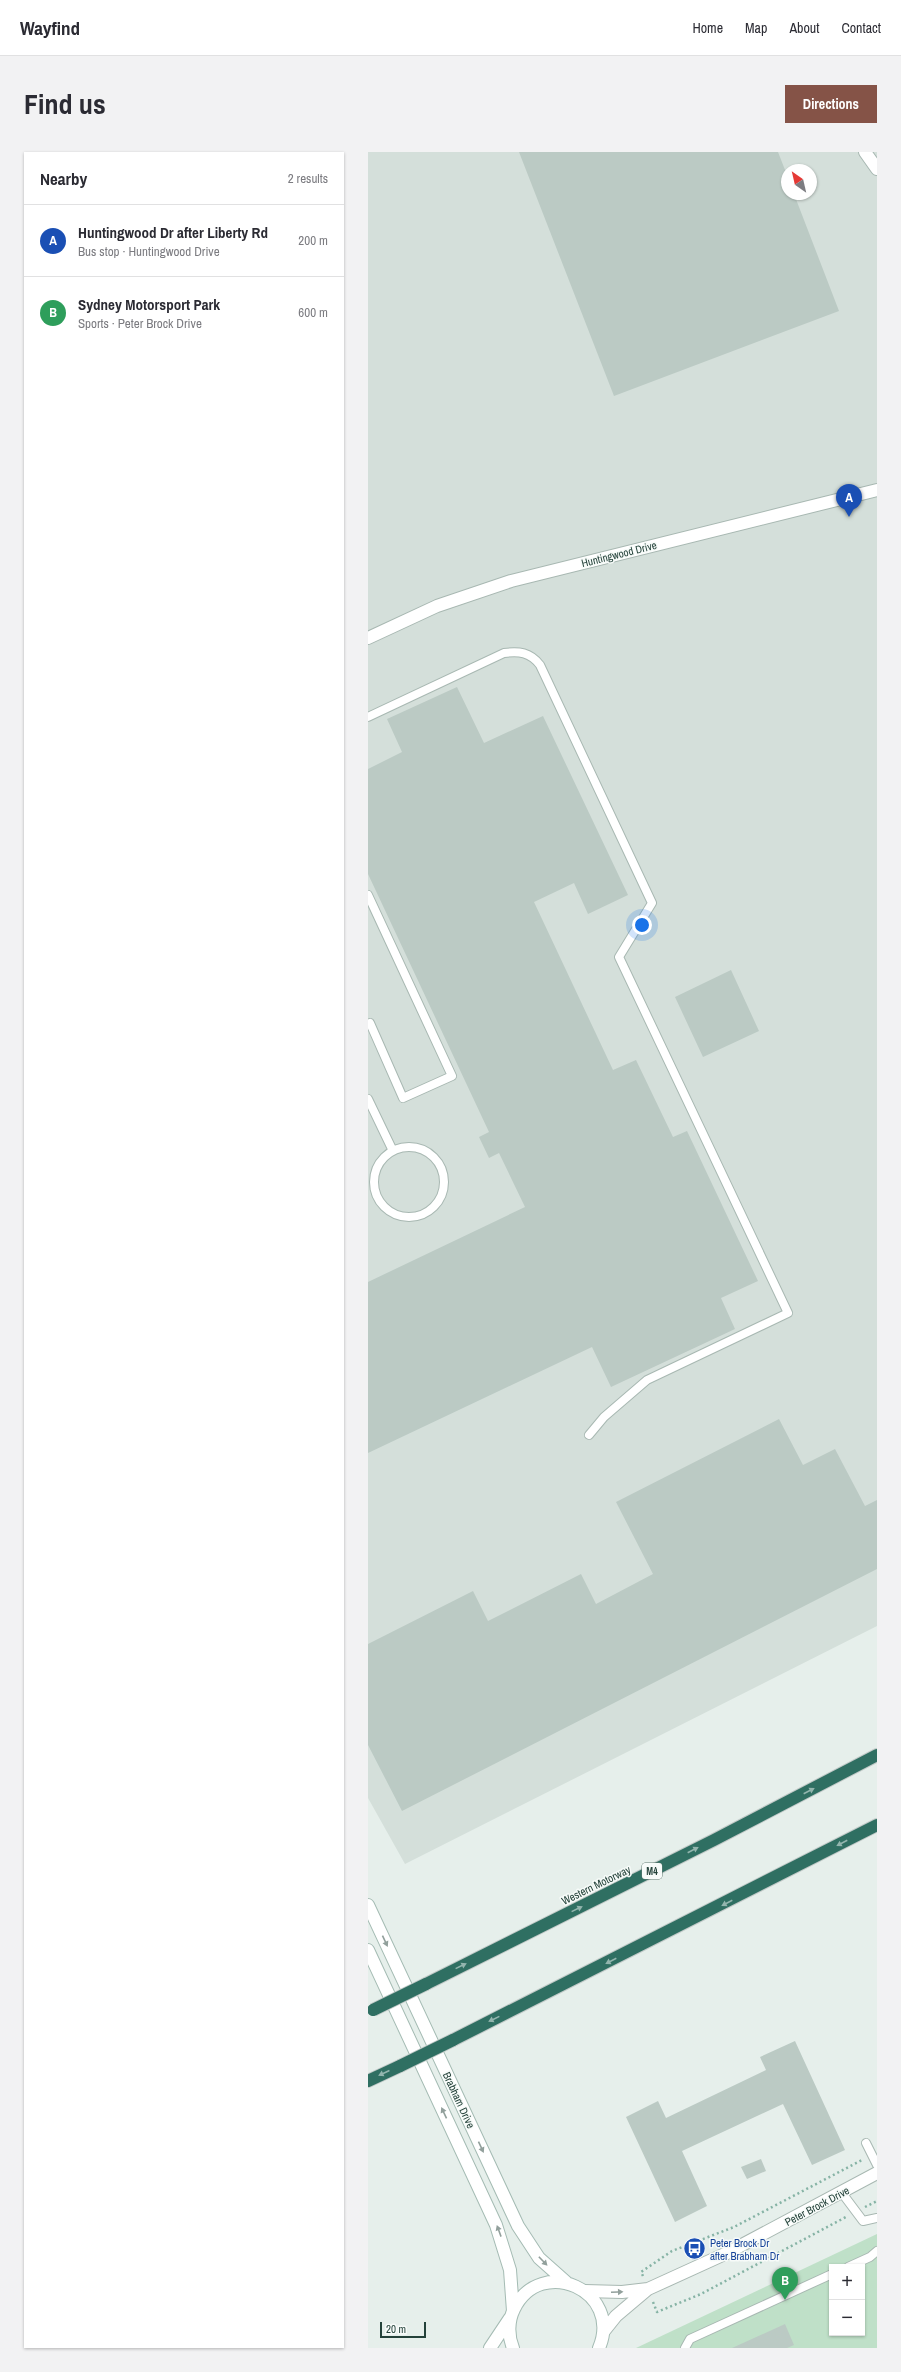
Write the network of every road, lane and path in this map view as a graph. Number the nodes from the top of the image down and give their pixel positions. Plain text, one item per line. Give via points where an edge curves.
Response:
1 (865, 152) edge
2 (877, 169) edge
3 (877, 490) edge
4 (368, 638) edge
5 (368, 716) edge
6 (368, 895) edge
7 (368, 1024) edge
8 (368, 1100) edge
9 (394, 1151) junction
10 (589, 1435) dead end
11 (877, 1755) edge
12 (877, 1825) edge
13 (368, 1905) edge
14 (368, 1950) edge
15 (370, 2011) edge
16 (368, 2081) edge
17 (866, 2143) dead end
18 (871, 2155) junction
19 (877, 2165) edge
20 (877, 2173) edge
21 (842, 2193) junction
22 (877, 2201) edge
23 (856, 2212) junction
24 (877, 2218) edge
25 (877, 2251) edge
26 (855, 2264) edge
27 (641, 2272) dead end
28 (829, 2275) edge
29 (566, 2282) junction
30 (648, 2289) junction
31 (586, 2291) junction
32 (656, 2312) dead end
33 (512, 2314) junction
34 (604, 2331) junction
35 (490, 2348) edge
36 (514, 2348) edge
37 (599, 2348) edge
38 (685, 2348) edge

1 - 2 main road
3 - 4 main road, Huntingwood Drive via 497,585 438,606
5 - 10 lane via 504,653 524,653 536,659 652,903 619,957 788,1313 647,1380 604,1417
6 - 7 lane via 452,1076 403,1098 370,1023
8 - 9 lane
9 - 9 lane via 419,1148 440,1164 445,1181 441,1198 433,1208 422,1215 396,1215 388,1211 377,1197 374,1187 378,1166
15 -> 11 highway, Western Motorway / M4, bridge via 707,1844
12 -> 16 highway, bridge
13 -> 29 main road, Brabham Drive via 518,2226 539,2258
33 -> 14 main road, Brabham Drive via 510,2270 496,2225
17 - 18 lane
18 - 19 lane
18 - 27 path via 734,2227 672,2251
20 - 21 main road, Peter Brock Drive
21 - 23 lane
21 - 30 main road, Peter Brock Drive via 727,2253
22 - 23 path
23 - 24 lane via 863,2221
23 - 32 path via 701,2294
25 - 26 lane
28 - 38 lane via 690,2339
29 - 31 main road
29 - 33 main road via 548,2282 531,2289 523,2295
31 -> 30 main road, Peter Brock Drive via 622,2292
30 - 34 main road, Peter Brock Drive via 616,2316
31 - 34 main road via 600,2309
33 - 35 main road
33 - 36 main road, Brabham Drive via 510,2336
34 - 37 main road

